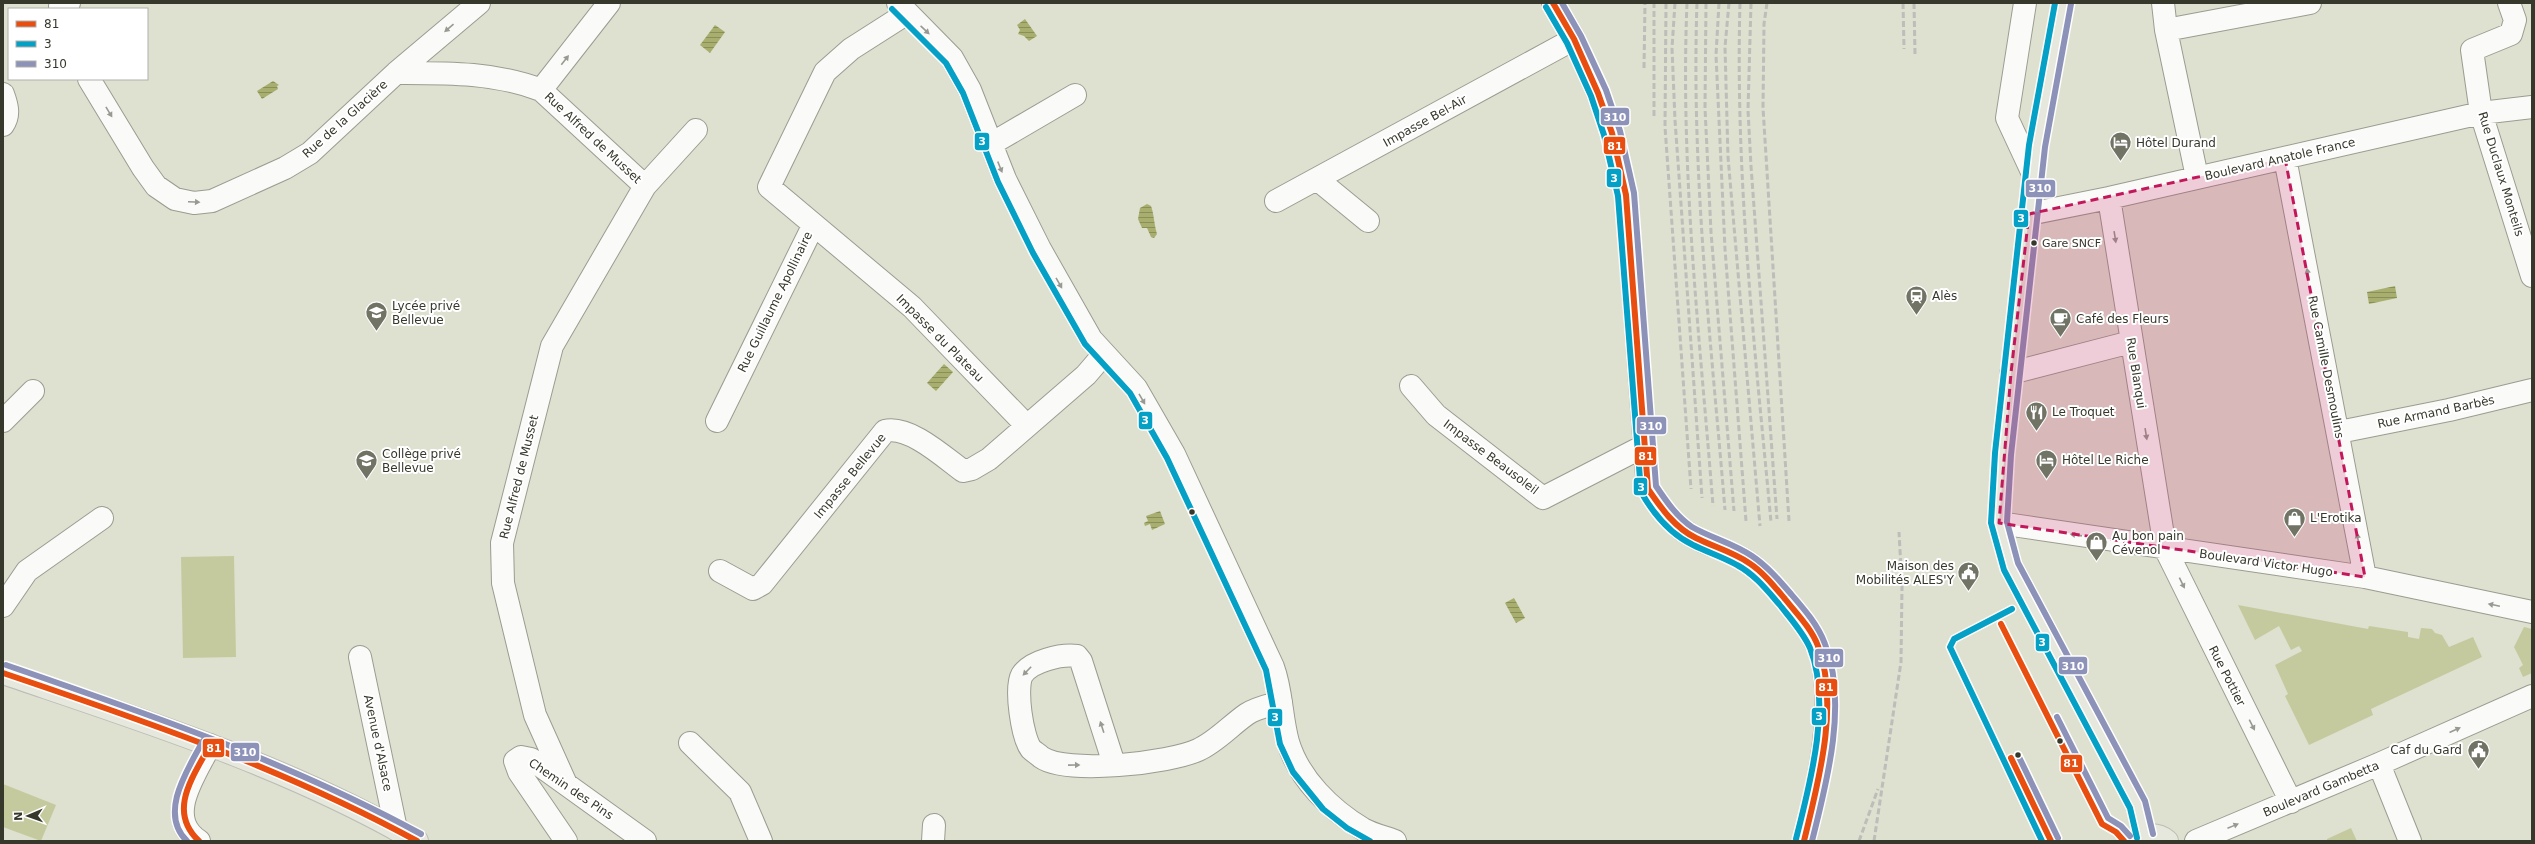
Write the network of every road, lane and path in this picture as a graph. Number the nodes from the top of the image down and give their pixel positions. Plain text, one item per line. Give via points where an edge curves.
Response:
1 (479, 3) edge
2 (609, 3) edge
3 (1553, 3) edge
4 (2025, 3) edge
5 (2063, 3) edge
6 (2163, 3) edge
7 (2310, 3) edge
8 (2510, 3) edge
9 (901, 7) edge
10 (2166, 30) junction
11 (1574, 39) junction
12 (396, 73) junction
13 (90, 80) edge
14 (541, 90) junction
15 (3, 94) edge
16 (1075, 95) dead end
17 (2532, 107) edge
18 (2481, 113) junction
19 (3, 125) edge
20 (696, 130) dead end
21 (991, 144) junction
22 (2285, 158) junction
23 (2034, 176) junction
24 (2197, 177) junction
25 (1318, 180) junction
26 (645, 186) junction
27 (2109, 198) junction
28 (1276, 201) dead end
29 (2029, 214) junction
30 (1368, 221) dead end
31 (813, 226) junction
32 (2528, 248) edge
33 (2532, 276) edge
34 (2131, 342) junction
35 (1104, 354) junction
36 (2011, 373) junction
37 (1411, 386) dead end
38 (2532, 390) edge
39 (33, 391) dead end
40 (3, 421) edge
41 (717, 421) dead end
42 (1026, 425) junction
43 (2339, 432) junction
44 (1644, 446) junction
45 (102, 518) dead end
46 (1999, 523) junction
47 (2165, 548) junction
48 (720, 571) dead end
49 (2365, 577) junction
50 (3, 606) edge
51 (2532, 612) edge
52 (360, 657) dead end
53 (3, 673) edge
54 (2532, 696) edge
55 (1281, 702) junction
56 (690, 744) dead end
57 (210, 745) junction
58 (1114, 764) junction
59 (2380, 764) junction
60 (566, 784) junction
61 (2292, 802) junction
62 (396, 829) junction
63 (2140, 838) edge
64 (199, 841) edge
65 (417, 841) edge
66 (566, 841) edge
67 (645, 841) edge
68 (761, 841) edge
69 (1395, 841) edge
70 (1804, 841) edge
71 (2166, 841) edge
72 (2196, 841) edge
73 (2410, 841) edge

1 -> 12 street, Rue de la Glacière
14 -> 2 street
3 - 11 street
4 - 23 street via 2006,118
5 - 23 main road
6 - 10 street
7 - 10 street
8 - 18 street, Rue Duclaux Monteils via 2515,20 2511,34 2472,50
9 -> 21 street via 952,58 970,90
9 - 31 street, Rue Guillaume Apollinaire via 898,19 851,49 825,72 769,187
10 - 24 street
11 - 25 street, Impasse Bel-Air
11 - 44 street via 1598,93 1612,133 1626,195
13 -> 12 street, Rue de la Glacière via 142,168 156,186 175,198 194,203 212,201 285,168 310,153
12 - 14 street via 464,72 519,82
14 - 26 street, Rue Alfred de Musset
15 - 19 street via 8,109 7,120
16 - 21 street
17 - 18 street, Boulevard Anatole France
18 - 22 street, Boulevard Anatole France
18 - 32 street, Rue Duclaux Monteils
20 - 26 street, Rue Alfred de Musset
21 -> 35 street via 1005,179 1040,249 1091,339
22 - 24 street, Boulevard Anatole France
43 -> 22 street, Rue Camille Desmoulins
23 - 29 main road
24 - 27 street, Boulevard Anatole France
25 - 28 street, Impasse Bel-Air
25 - 30 street
26 - 60 street, Rue Alfred de Musset via 552,346 502,543 503,583 535,716
27 - 29 street, Boulevard Anatole France
27 -> 34 street, Rue Blanqui
29 - 36 main road
31 - 41 street, Rue Guillaume Apollinaire
31 - 42 street, Impasse du Plateau via 912,307
32 - 33 street, Rue Duclaux Monteils
34 - 36 street
34 -> 47 street, Rue Blanqui
35 - 42 street, Impasse Bellevue via 1086,375
35 -> 55 street via 1136,388 1174,454 1273,667
36 - 46 main road
37 - 44 street, Impasse Beausoleil via 1436,415 1543,498
38 - 43 street, Rue Armand Barbès
39 - 40 street
42 - 48 street, Impasse Bellevue via 989,459 963,471 922,441 896,428 886,431 762,584 753,589
49 -> 43 street, Rue Camille Desmoulins
44 - 70 street via 1648,489 1661,508 1680,527 1750,563 1807,625 1818,647 1824,676 1826,708 1817,792
45 - 50 street via 27,571
47 -> 46 street, Boulevard Victor Hugo
46 - 63 main road via 2012,566 2138,805
47 - 49 street, Boulevard Victor Hugo
47 -> 61 street, Rue Pottier
51 -> 49 street, Boulevard Victor Hugo
52 - 62 street, Avenue d'Alsace
53 - 57 main road
59 -> 54 street, Boulevard Gambetta
55 - 58 street via 1249,713 1200,749 1177,758 1152,763
55 - 69 street via 1288,743 1302,771 1319,795 1364,830
56 - 68 street via 740,792
57 - 62 main road via 362,810
57 - 64 street via 182,802 182,818 188,834
58 -> 58 street via 1081,661 1077,656 1067,654 1030,666 1022,675 1018,686 1023,723 1031,748 1042,758 1059,765
59 - 61 street, Boulevard Gambetta
59 - 73 street
60 - 66 street, Chemin des Pins via 531,759 521,757 515,761 519,772
60 - 67 street, Chemin des Pins
72 -> 61 street, Boulevard Gambetta
62 - 65 main road
63 - 71 main road via 2154,835

